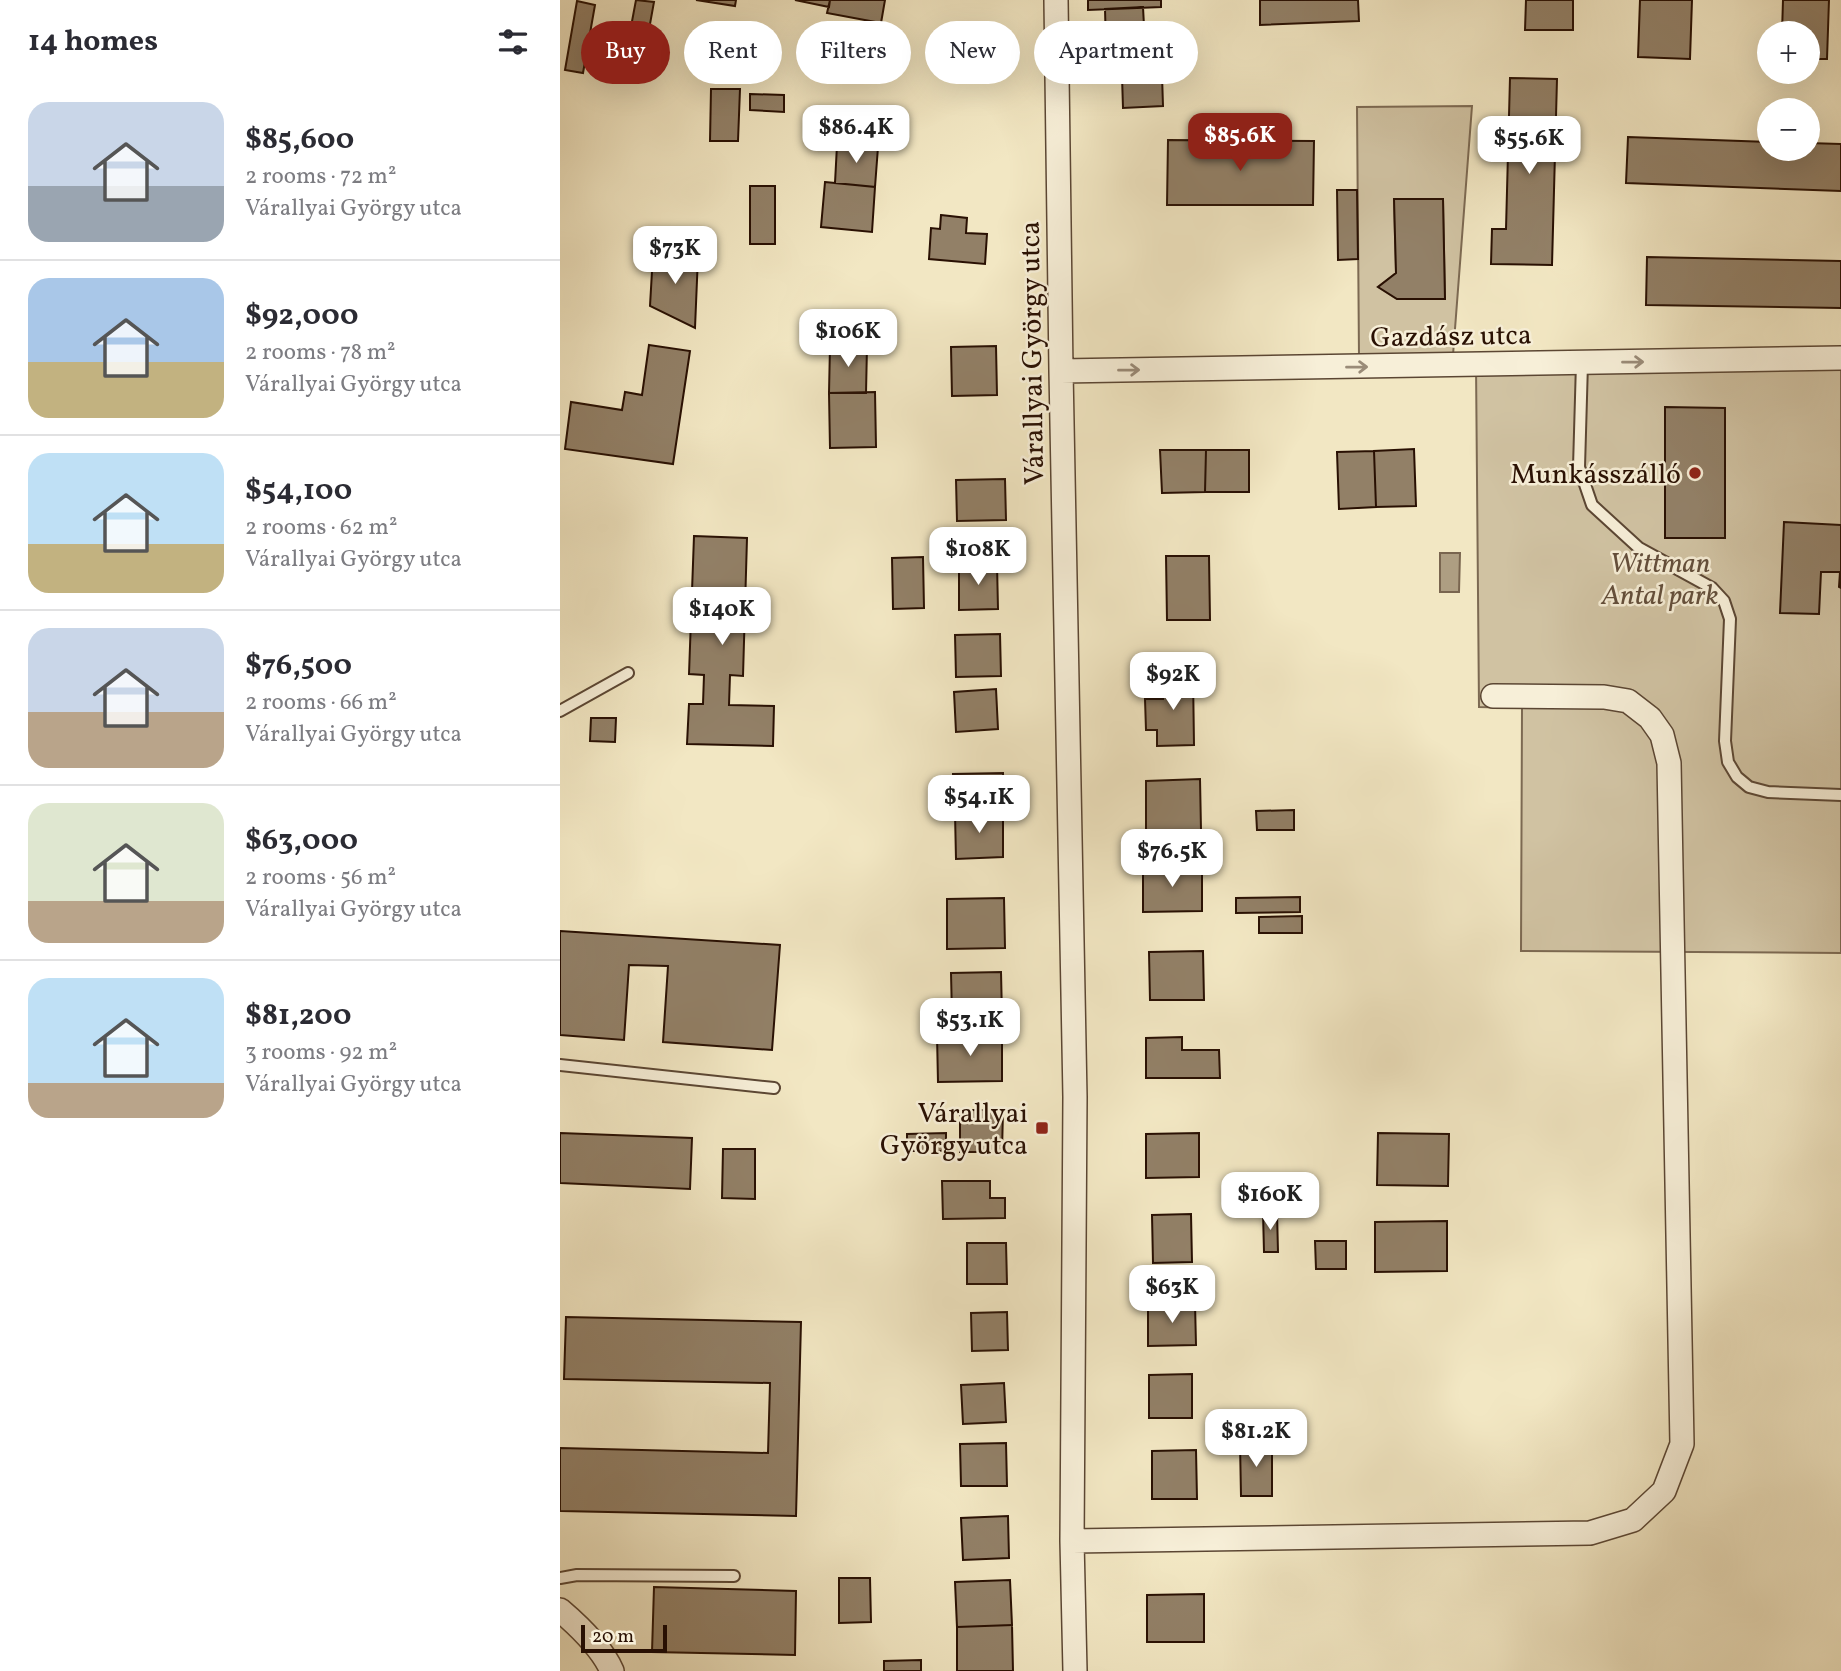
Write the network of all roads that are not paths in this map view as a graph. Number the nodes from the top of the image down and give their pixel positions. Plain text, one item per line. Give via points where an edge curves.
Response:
1 (1056, 0) edge
2 (1841, 358) edge
3 (1582, 363) junction
4 (1061, 371) junction
5 (628, 673) dead end
6 (1493, 696) dead end
7 (560, 711) edge
8 (1841, 795) edge
9 (560, 1065) edge
10 (774, 1088) dead end
11 (1072, 1541) junction
12 (734, 1576) dead end
13 (560, 1577) edge
14 (560, 1610) edge
15 (612, 1671) edge
16 (1075, 1671) edge

1 - 4 street, Várallyai György utca
3 -> 2 street, Gazdász utca
4 -> 3 street, Gazdász utca
3 - 8 lane via 1579,467 1592,505 1639,548 1712,588 1724,601 1730,619 1728,762 1749,787
4 - 11 street, Várallyai György utca via 1075,1097
5 - 7 lane
6 - 11 street via 1628,701 1650,718 1662,735 1669,763 1682,1444 1664,1491 1633,1520 1590,1533
9 - 10 lane
11 - 16 street, Várallyai György utca
12 - 13 lane
14 - 15 street via 606,1658

